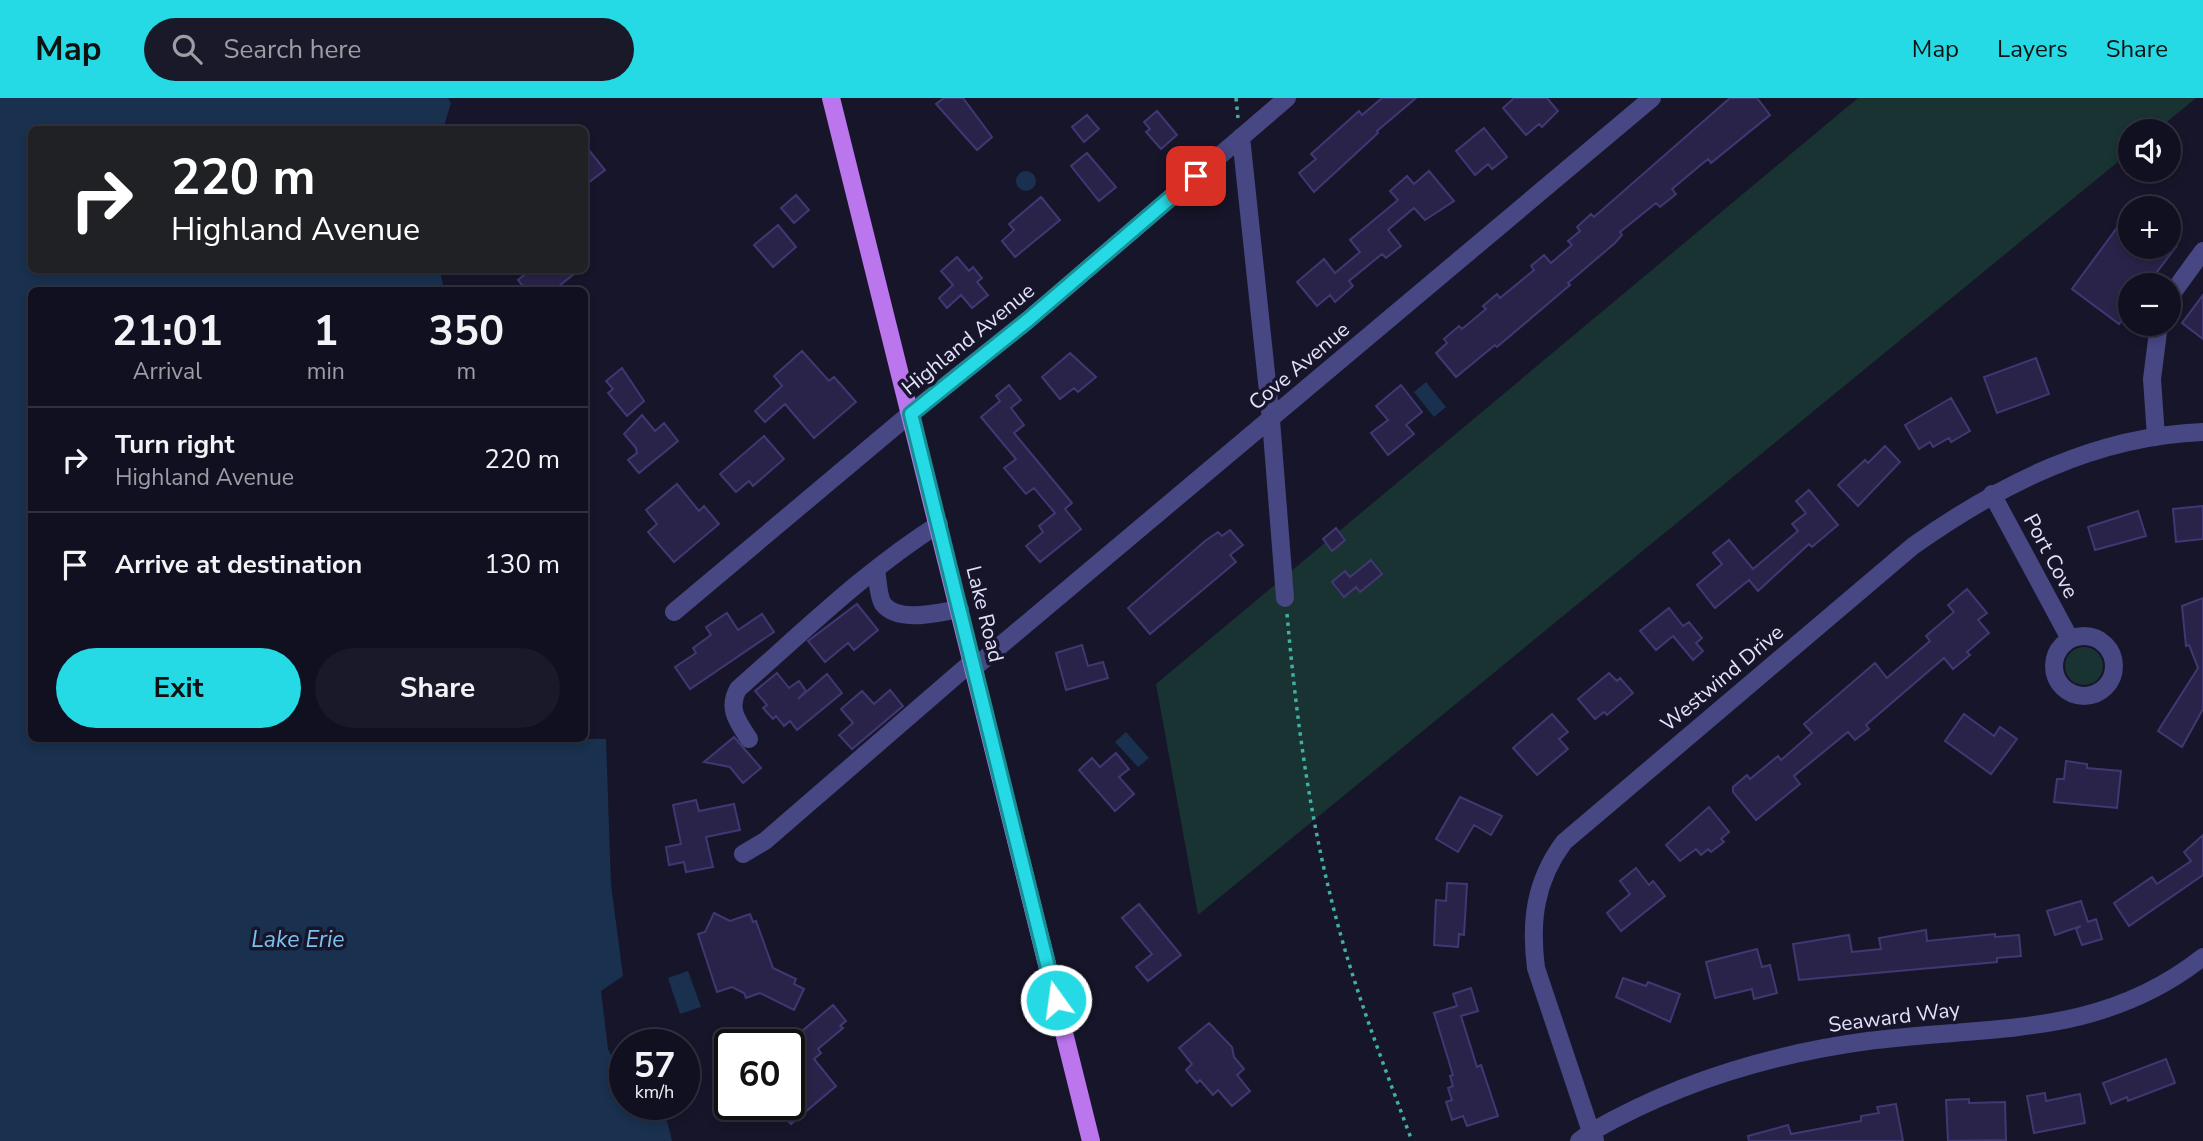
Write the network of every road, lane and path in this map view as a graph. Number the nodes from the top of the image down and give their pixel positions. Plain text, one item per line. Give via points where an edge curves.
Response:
1 (831, 98) edge
2 (1287, 98) edge
3 (1652, 98) edge
4 (1241, 137) junction
5 (2203, 251) edge
6 (2181, 281) edge
7 (2157, 336) edge
8 (911, 414) junction
9 (1271, 420) junction
10 (2203, 432) edge
11 (2156, 437) junction
12 (1992, 494) junction
13 (939, 524) junction
14 (876, 570) junction
15 (1285, 598) joint
16 (960, 609) junction
17 (674, 612) dead end
18 (2070, 639) dead end
19 (974, 664) junction
20 (749, 739) dead end
21 (743, 854) dead end
22 (2203, 957) edge
23 (1588, 1138) edge
24 (1091, 1141) edge
25 (1412, 1141) edge

1 - 8 main road, Lake Road
2 - 4 street, Highland Avenue
3 - 9 street, Cove Avenue
4 - 8 street, Highland Avenue
4 - 9 street
5 - 6 street
7 - 11 street via 2152,379
8 - 13 main road, Lake Road
8 - 17 street, Highland Avenue
9 - 15 street
9 - 19 street, Cove Avenue
10 - 11 street, Westwind Drive
11 - 12 street, Westwind Drive via 2072,458
12 - 18 street, Port Cove
12 - 23 street, Westwind Drive via 1913,547 1581,826 1557,852 1535,900 1533,943 1536,968
13 - 14 street
13 - 16 main road, Lake Road
14 - 16 street via 881,602 891,611 910,615
14 - 20 street via 738,689 732,699 734,717
15 - 25 path via 1297,722 1335,915
16 - 19 main road, Lake Road
19 - 21 street, Cove Avenue via 765,841
19 - 24 main road, Lake Road
22 - 23 street, Seaward Way via 2136,998 2072,1020 1864,1041 1705,1078 1618,1116

